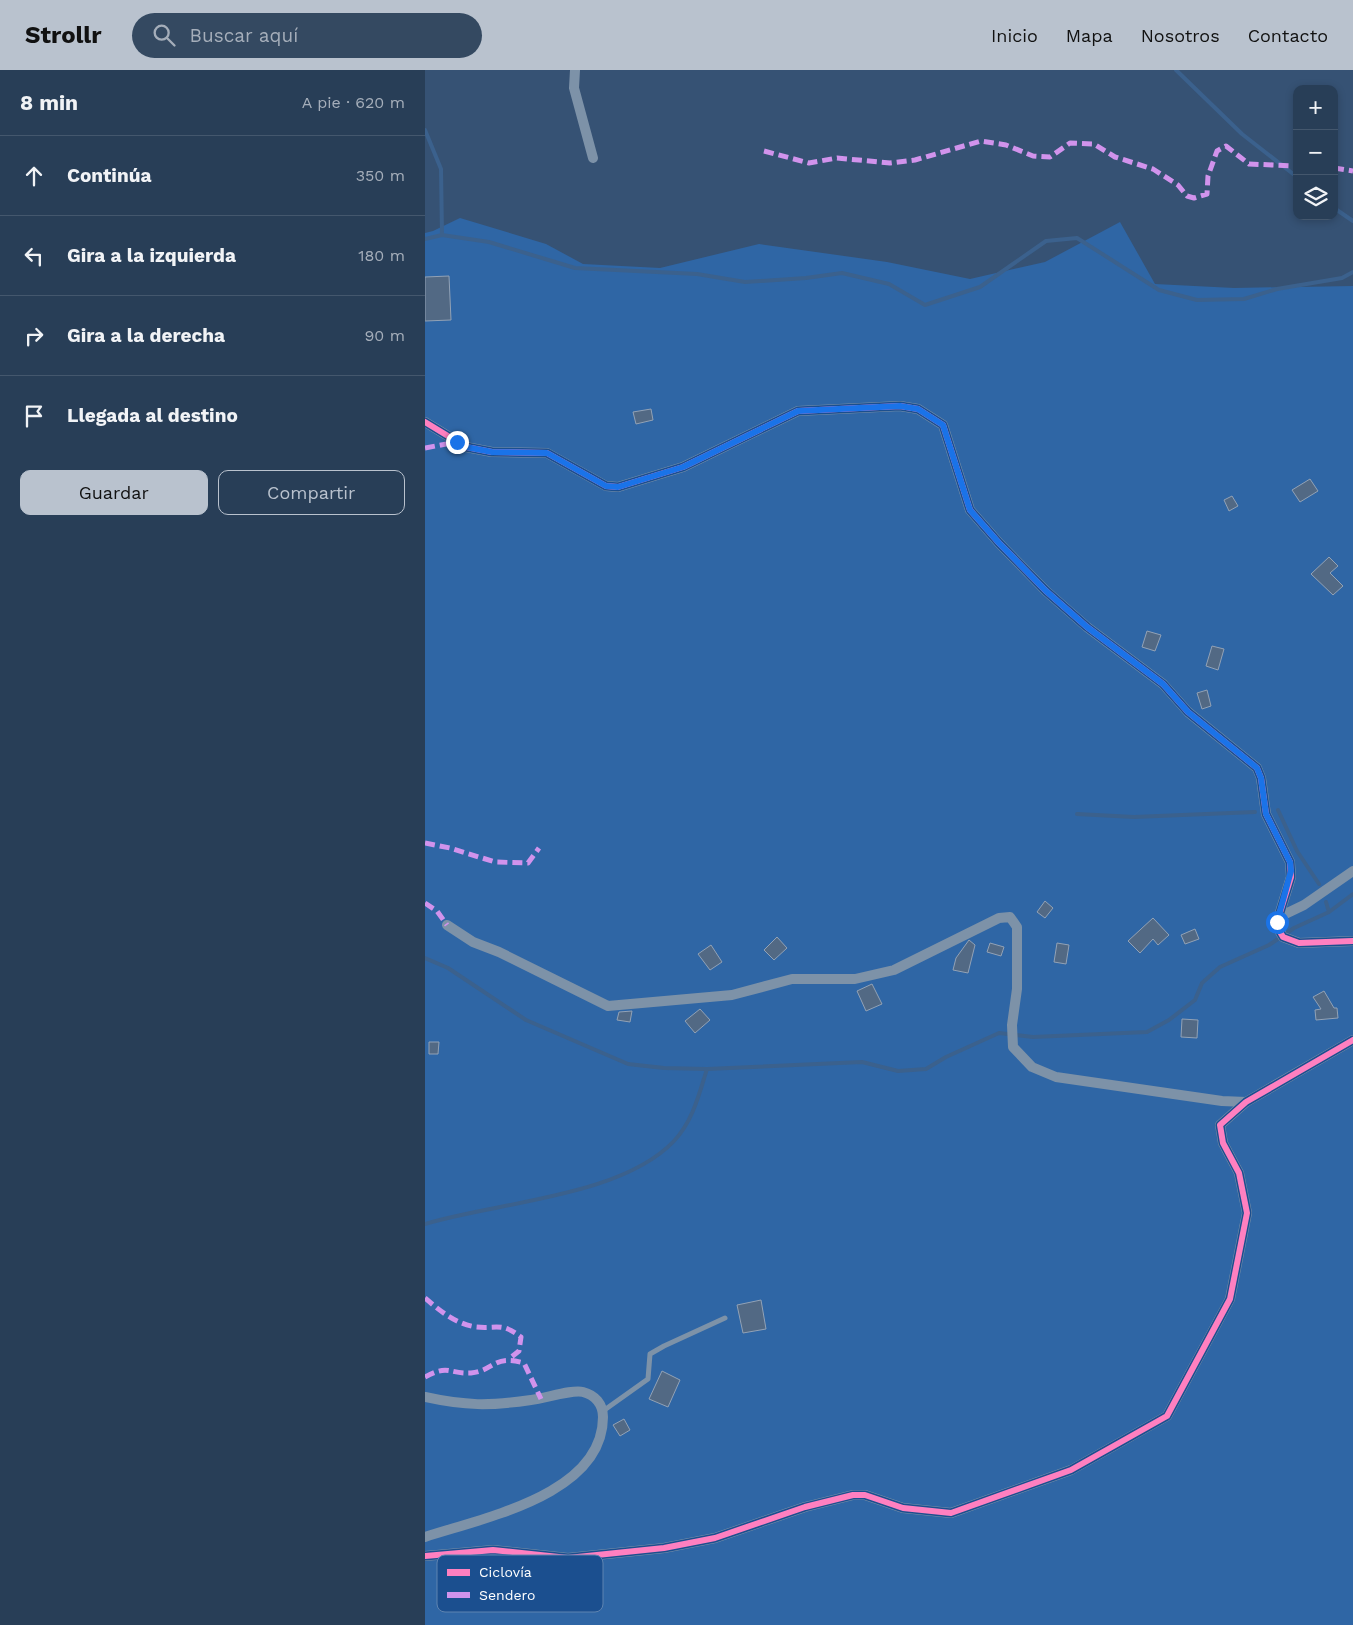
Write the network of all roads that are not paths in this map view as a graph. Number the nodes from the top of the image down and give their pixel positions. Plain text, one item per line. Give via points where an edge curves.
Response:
1 (575, 70) edge
2 (593, 158) dead end
3 (425, 422) edge
4 (1353, 871) edge
5 (1279, 917) junction
6 (447, 925) dead end
7 (1353, 941) edge
8 (1353, 1040) edge
9 (1246, 1102) junction
10 (725, 1318) dead end
11 (425, 1397) edge
12 (603, 1411) junction
13 (425, 1537) edge
14 (540, 1555) edge
15 (597, 1555) edge
16 (425, 1556) edge

1 - 2 street via 574,88
3 - 5 street via 466,447 481,451 555,455 606,486 618,487 683,467 798,411 900,406 918,409 931,416 943,425 970,510 999,543 1087,627 1163,684 1188,712 1257,768 1266,814 1290,862 1291,877
4 - 5 street
5 - 7 street via 1279,930 1289,940
6 - 9 street via 473,942 608,1006 732,995 791,979 855,978 894,970 999,918 1010,917 1017,927 1013,1047 1032,1067 1057,1077
8 - 9 street
9 - 15 street via 1220,1125 1223,1143 1239,1174 1247,1213 1230,1299 1167,1416 1071,1470 951,1513 903,1508 853,1495 805,1507 715,1538 664,1548
10 - 12 lane via 651,1354 648,1379
11 - 12 street via 455,1404 488,1405 581,1391 593,1396
12 - 13 street via 600,1432 589,1458 561,1486 528,1503
14 - 16 street via 493,1550

